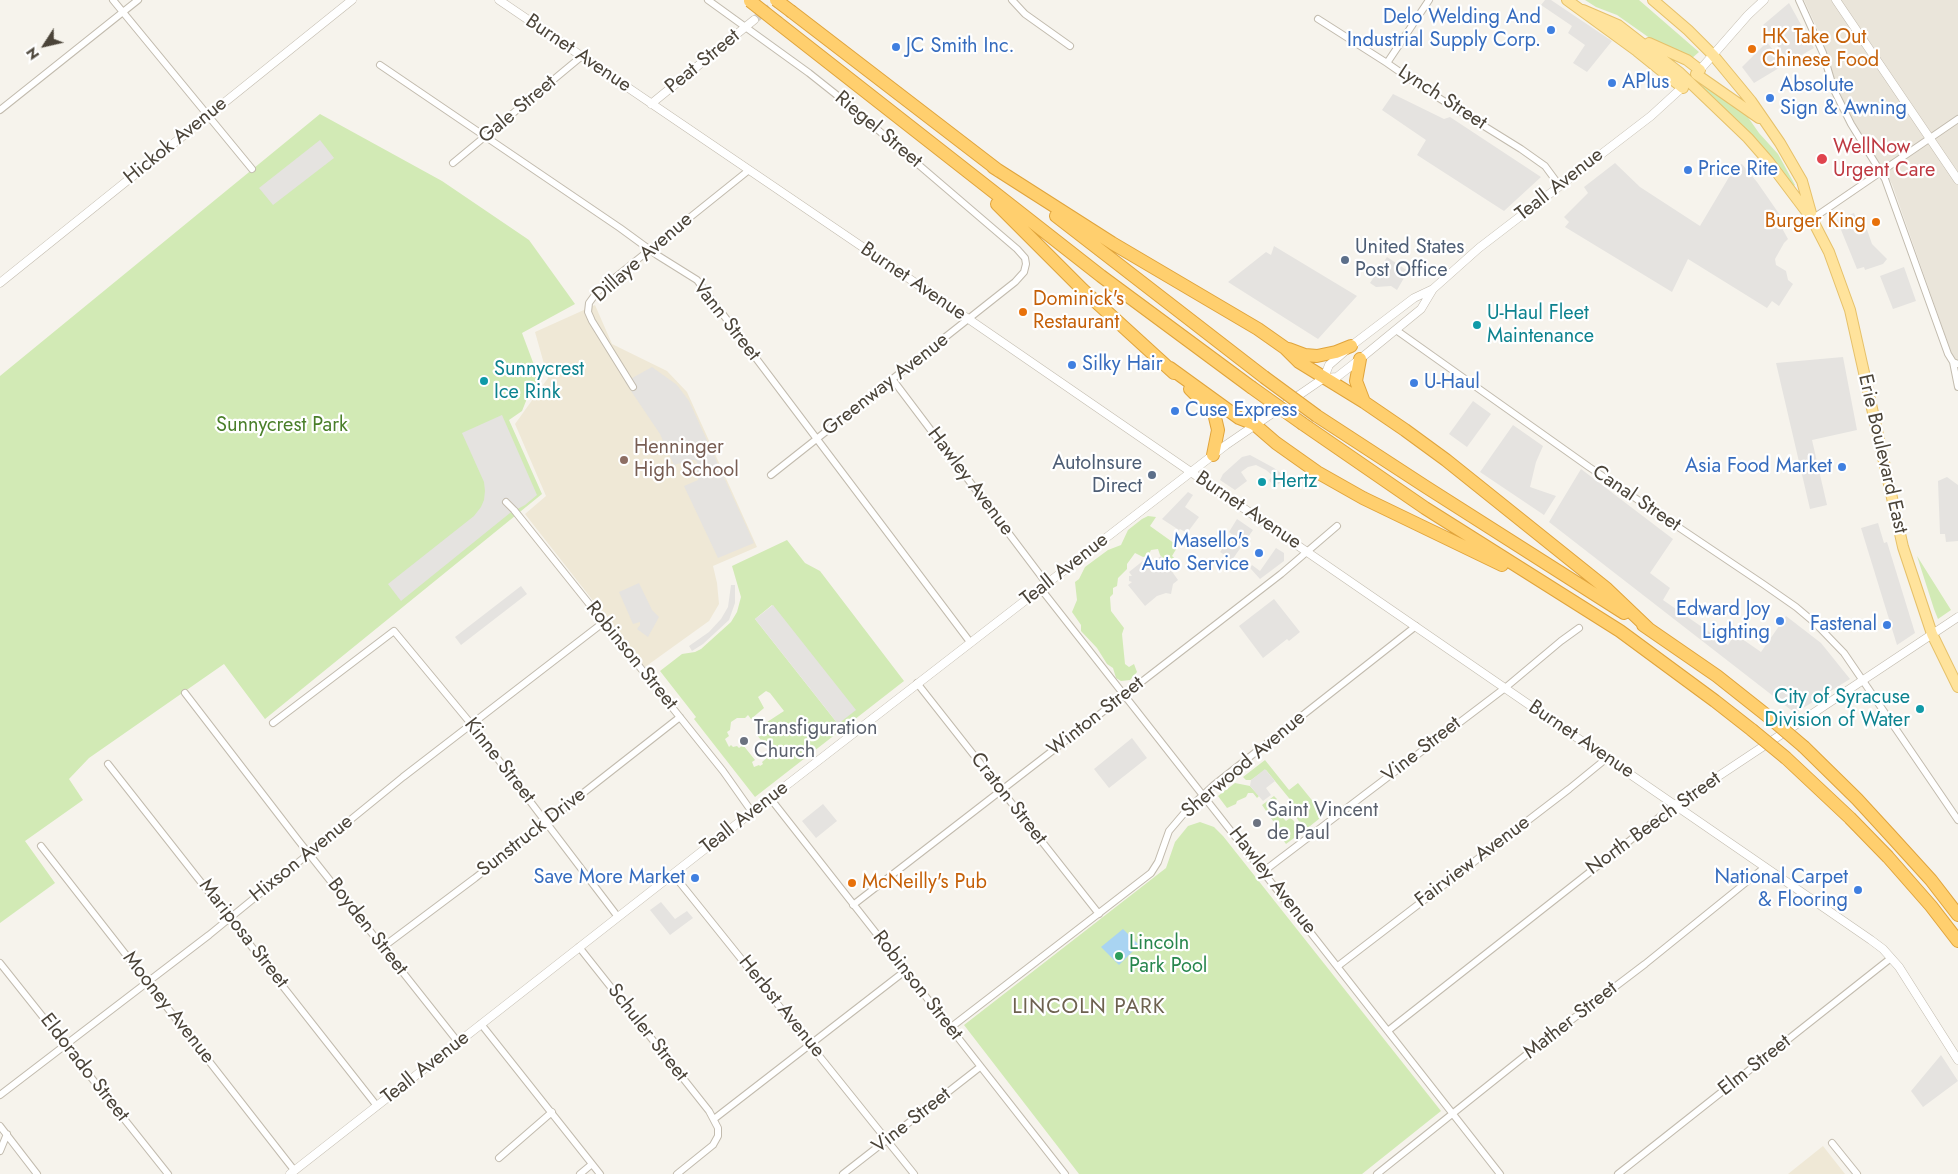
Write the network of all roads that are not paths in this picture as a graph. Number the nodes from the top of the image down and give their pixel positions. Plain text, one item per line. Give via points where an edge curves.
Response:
1 (113, 0) edge
2 (138, 0) edge
3 (352, 0) edge
4 (499, 0) edge
5 (708, 0) edge
6 (750, 0) edge
7 (776, 0) edge
8 (1012, 0) edge
9 (1429, 0) edge
10 (1567, 0) edge
11 (1653, 0) edge
12 (1764, 0) edge
13 (1799, 0) edge
14 (1836, 0) edge
15 (1583, 10) junction
16 (123, 12) junction
17 (1318, 19) dead end
18 (754, 20) tunnel mouth
19 (1618, 26) junction
20 (745, 28) junction
21 (1070, 46) dead end
22 (1714, 55) junction
23 (582, 56) junction
24 (1387, 63) junction
25 (380, 65) dead end
26 (1692, 78) junction
27 (652, 104) junction
28 (0, 110) edge
29 (208, 115) junction
30 (1958, 119) edge
31 (1768, 125) junction
32 (486, 136) junction
33 (1930, 139) junction
34 (454, 163) dead end
35 (960, 167) junction
36 (993, 167) junction
37 (252, 169) dead end
38 (749, 170) junction
39 (1881, 171) junction
40 (1958, 180) edge
41 (1559, 185) junction
42 (1812, 219) junction
43 (649, 250) junction
44 (1022, 276) joint
45 (0, 283) edge
46 (1433, 289) junction
47 (970, 320) junction
48 (1396, 330) junction
49 (1352, 346) junction
50 (1285, 348) junction
51 (1360, 359) junction
52 (1956, 363) edge
53 (1170, 368) junction
54 (1324, 378) junction
55 (893, 380) junction
56 (633, 387) dead end
57 (1958, 387) edge
58 (1364, 402) junction
59 (1254, 424) junction
60 (817, 439) junction
61 (1213, 455) junction
62 (1191, 472) junction
63 (771, 475) dead end
64 (506, 502) dead end
65 (1336, 526) dead end
66 (1308, 552) junction
67 (1044, 586) junction
68 (1546, 586) junction
69 (1958, 617) edge
70 (604, 622) junction
71 (1416, 626) junction
72 (1579, 628) dead end
73 (1650, 630) junction
74 (1932, 634) junction
75 (970, 642) junction
76 (1863, 681) junction
77 (918, 683) junction
78 (1958, 687) edge
79 (1505, 688) junction
80 (186, 693) dead end
81 (1124, 694) junction
82 (680, 717) junction
83 (273, 723) dead end
84 (472, 725) junction
85 (1607, 758) junction
86 (108, 764) dead end
87 (1001, 791) junction
88 (1204, 794) junction
89 (770, 798) junction
90 (1675, 805) junction
91 (752, 812) junction
92 (1958, 820) edge
93 (546, 821) junction
94 (41, 846) dead end
95 (310, 854) junction
96 (1765, 867) junction
97 (1264, 871) junction
98 (673, 874) junction
99 (853, 905) junction
100 (1099, 914) junction
101 (1958, 915) edge
102 (618, 917) junction
103 (230, 918) junction
104 (1958, 941) edge
105 (383, 947) junction
106 (579, 947) junction
107 (1892, 958) junction
108 (0, 963) edge
109 (1338, 966) junction
110 (905, 971) junction
111 (148, 980) junction
112 (481, 1024) junction
113 (950, 1028) junction
114 (1389, 1030) junction
115 (458, 1042) junction
116 (66, 1044) junction
117 (810, 1044) junction
118 (1958, 1060) edge
119 (980, 1066) junction
120 (0, 1095) edge
121 (377, 1106) junction
122 (552, 1112) junction
123 (1454, 1113) junction
124 (714, 1119) junction
125 (0, 1126) edge
126 (7, 1134) junction
127 (887, 1140) junction
128 (1832, 1143) dead end
129 (0, 1151) edge
130 (499, 1158) dead end
131 (592, 1164) junction
132 (292, 1172) edge
133 (38, 1174) edge
134 (168, 1174) edge
135 (580, 1174) edge
136 (600, 1174) edge
137 (677, 1174) edge
138 (842, 1174) edge
139 (914, 1174) edge
140 (1065, 1174) edge
141 (1377, 1174) edge
142 (1500, 1174) edge
143 (1618, 1174) edge
144 (1857, 1174) edge

1 - 16 street
2 - 16 street
3 - 29 street, Hickok Avenue
4 - 23 street, Burnet Avenue
5 - 20 street, Riegel Street
6 - 35 highway, bridge
7 - 36 highway, bridge
8 - 21 street
9 - 24 street
10 - 15 main road, Erie Boulevard East
11 - 22 main road, Erie Boulevard East
12 - 22 street, Teall Avenue
13 - 39 street via 1823,53 1834,90
14 - 33 street
15 - 19 main road, Erie Boulevard East
15 - 26 main road, Erie Boulevard East via 1637,51
16 - 28 street
16 - 29 street
17 - 24 street, Lynch Street
18 - 20 street, Peat Street
19 - 26 main road, Erie Boulevard East
19 - 26 main road via 1687,60
20 - 27 street, Peat Street
20 - 44 street, Riegel Street via 843,100 1011,243 1025,258
22 - 26 street, Teall Avenue
22 - 31 main road, Erie Boulevard East
23 - 27 street, Burnet Avenue
23 - 32 street, Gale Street
24 - 41 street, Lynch Street via 1545,166
25 - 32 street, Vann Street
26 - 31 main road via 1736,100
26 - 41 street, Teall Avenue via 1651,116
26 - 42 main road, Erie Boulevard East via 1769,162
27 - 38 street, Burnet Avenue
29 - 37 street
29 - 45 street, Hickok Avenue
30 - 33 street
31 - 42 main road, Erie Boulevard East via 1802,181
32 - 34 street, Gale Street
32 - 43 street, Vann Street
33 - 39 street
33 - 40 street
35 - 53 highway via 1083,290
35 - 68 highway, bridge via 1250,387 1425,508
36 - 50 highway
36 - 73 highway, bridge via 1317,416
38 - 43 street, Dillaye Avenue
38 - 47 street, Burnet Avenue
39 - 42 street
39 - 52 street via 1948,354
41 - 46 street, Teall Avenue
42 - 74 main road, Erie Boulevard East via 1846,297 1897,526
43 - 56 street, Dillaye Avenue via 597,292 587,307 592,321
43 - 60 street, Vann Street via 697,280
44 - 47 street, Greenway Avenue
46 - 48 street, Teall Avenue via 1421,309
46 - 49 street, Teall Avenue via 1414,298
47 - 55 street, Greenway Avenue
47 - 62 street, Burnet Avenue
48 - 51 street, Teall Avenue
48 - 76 street, Canal Street via 1589,467 1796,607 1844,653
49 - 50 highway via 1317,356
49 - 54 street, Teall Avenue via 1329,365
50 - 54 highway via 1299,362
51 - 54 street, Teall Avenue via 1336,377
51 - 58 highway via 1356,381
52 - 57 street
53 - 59 highway via 1239,418
53 - 61 highway via 1214,414 1218,430
54 - 58 highway
54 - 59 street, Teall Avenue
55 - 60 street, Greenway Avenue
55 - 67 street, Hawley Avenue
58 - 73 highway via 1446,460 1607,589
59 - 61 street, Teall Avenue
59 - 68 highway via 1317,472 1363,498
60 - 63 street, Greenway Avenue
60 - 75 street, Vann Street
61 - 62 street, Teall Avenue
62 - 66 street, Burnet Avenue
62 - 67 street, Teall Avenue
64 - 70 street, Robinson Street
65 - 66 street, Winton Street
66 - 71 street, Burnet Avenue
66 - 81 street, Winton Street
67 - 75 street, Teall Avenue
67 - 81 street, Hawley Avenue
68 - 104 highway, bridge via 1620,631 1786,758 1888,857
69 - 74 street, North Beech Street
70 - 82 street, Robinson Street
70 - 84 street, Hixson Avenue
71 - 79 street, Burnet Avenue
71 - 88 street, Sherwood Avenue
72 - 79 street, Vine Street
73 - 101 highway, bridge via 1717,676 1804,747 1892,836
74 - 76 street, North Beech Street
74 - 78 main road, Erie Boulevard East
75 - 77 street, Teall Avenue
76 - 90 street, North Beech Street
76 - 92 street, Canal Street
77 - 87 street, Craton Street
77 - 89 street, Teall Avenue
79 - 85 street, Burnet Avenue
79 - 97 street, Vine Street
80 - 95 street, Boyden Street
81 - 87 street, Winton Street
81 - 88 street, Hawley Avenue
82 - 91 street, Robinson Street
82 - 93 street, Sunstruck Drive
83 - 84 street, Kinne Street via 394,631
84 - 93 street, Kinne Street
84 - 95 street, Hixson Avenue
85 - 90 street, Burnet Avenue
85 - 109 street, Fairview Avenue
86 - 103 street, Mariposa Street
87 - 99 street, Winton Street
87 - 100 street, Craton Street
88 - 97 street, Hawley Avenue
88 - 100 street, Sherwood Avenue via 1172,826 1151,873
89 - 91 street, Teall Avenue
89 - 99 street, Robinson Street
90 - 96 street, Burnet Avenue
90 - 114 street, North Beech Street
91 - 98 street, Teall Avenue
93 - 102 street, Kinne Street
93 - 105 street, Sunstruck Drive
94 - 111 street, Mooney Avenue
95 - 103 street, Hixson Avenue
95 - 105 street, Boyden Street
96 - 107 street, Burnet Avenue
96 - 123 street, Mather Street
97 - 109 street, Hawley Avenue
98 - 102 street, Teall Avenue
98 - 117 street, Herbst Avenue
99 - 110 street, Robinson Street
100 - 113 street, Sherwood Avenue
102 - 106 street, Teall Avenue
103 - 111 street, Hixson Avenue
103 - 121 street, Mariposa Street
105 - 115 street, Boyden Street
106 - 112 street, Teall Avenue
106 - 124 street, Schuler Street
107 - 118 street, Burnet Avenue
107 - 143 street, Elm Street
108 - 116 street, Eldorado Street
109 - 114 street, Hawley Avenue
110 - 113 street, Robinson Street
110 - 117 street
111 - 116 street, Hixson Avenue
111 - 132 street, Mooney Avenue
112 - 115 street, Teall Avenue
112 - 122 street
113 - 119 street, Robinson Street
114 - 123 street, Hawley Avenue
115 - 121 street, Teall Avenue
116 - 120 street, Hixson Avenue
116 - 134 street, Eldorado Street
117 - 124 street
117 - 127 street, Herbst Avenue
119 - 127 street, Vine Street
119 - 140 street, Robinson Street
121 - 132 street, Teall Avenue
122 - 130 street
122 - 131 street
123 - 141 street, Mather Street
123 - 142 street, Hawley Avenue
124 - 137 street via 718,1136 713,1145
125 - 126 street
126 - 129 street
126 - 133 street
127 - 138 street, Vine Street
127 - 139 street, Herbst Avenue
128 - 144 street
131 - 135 street
131 - 136 street

